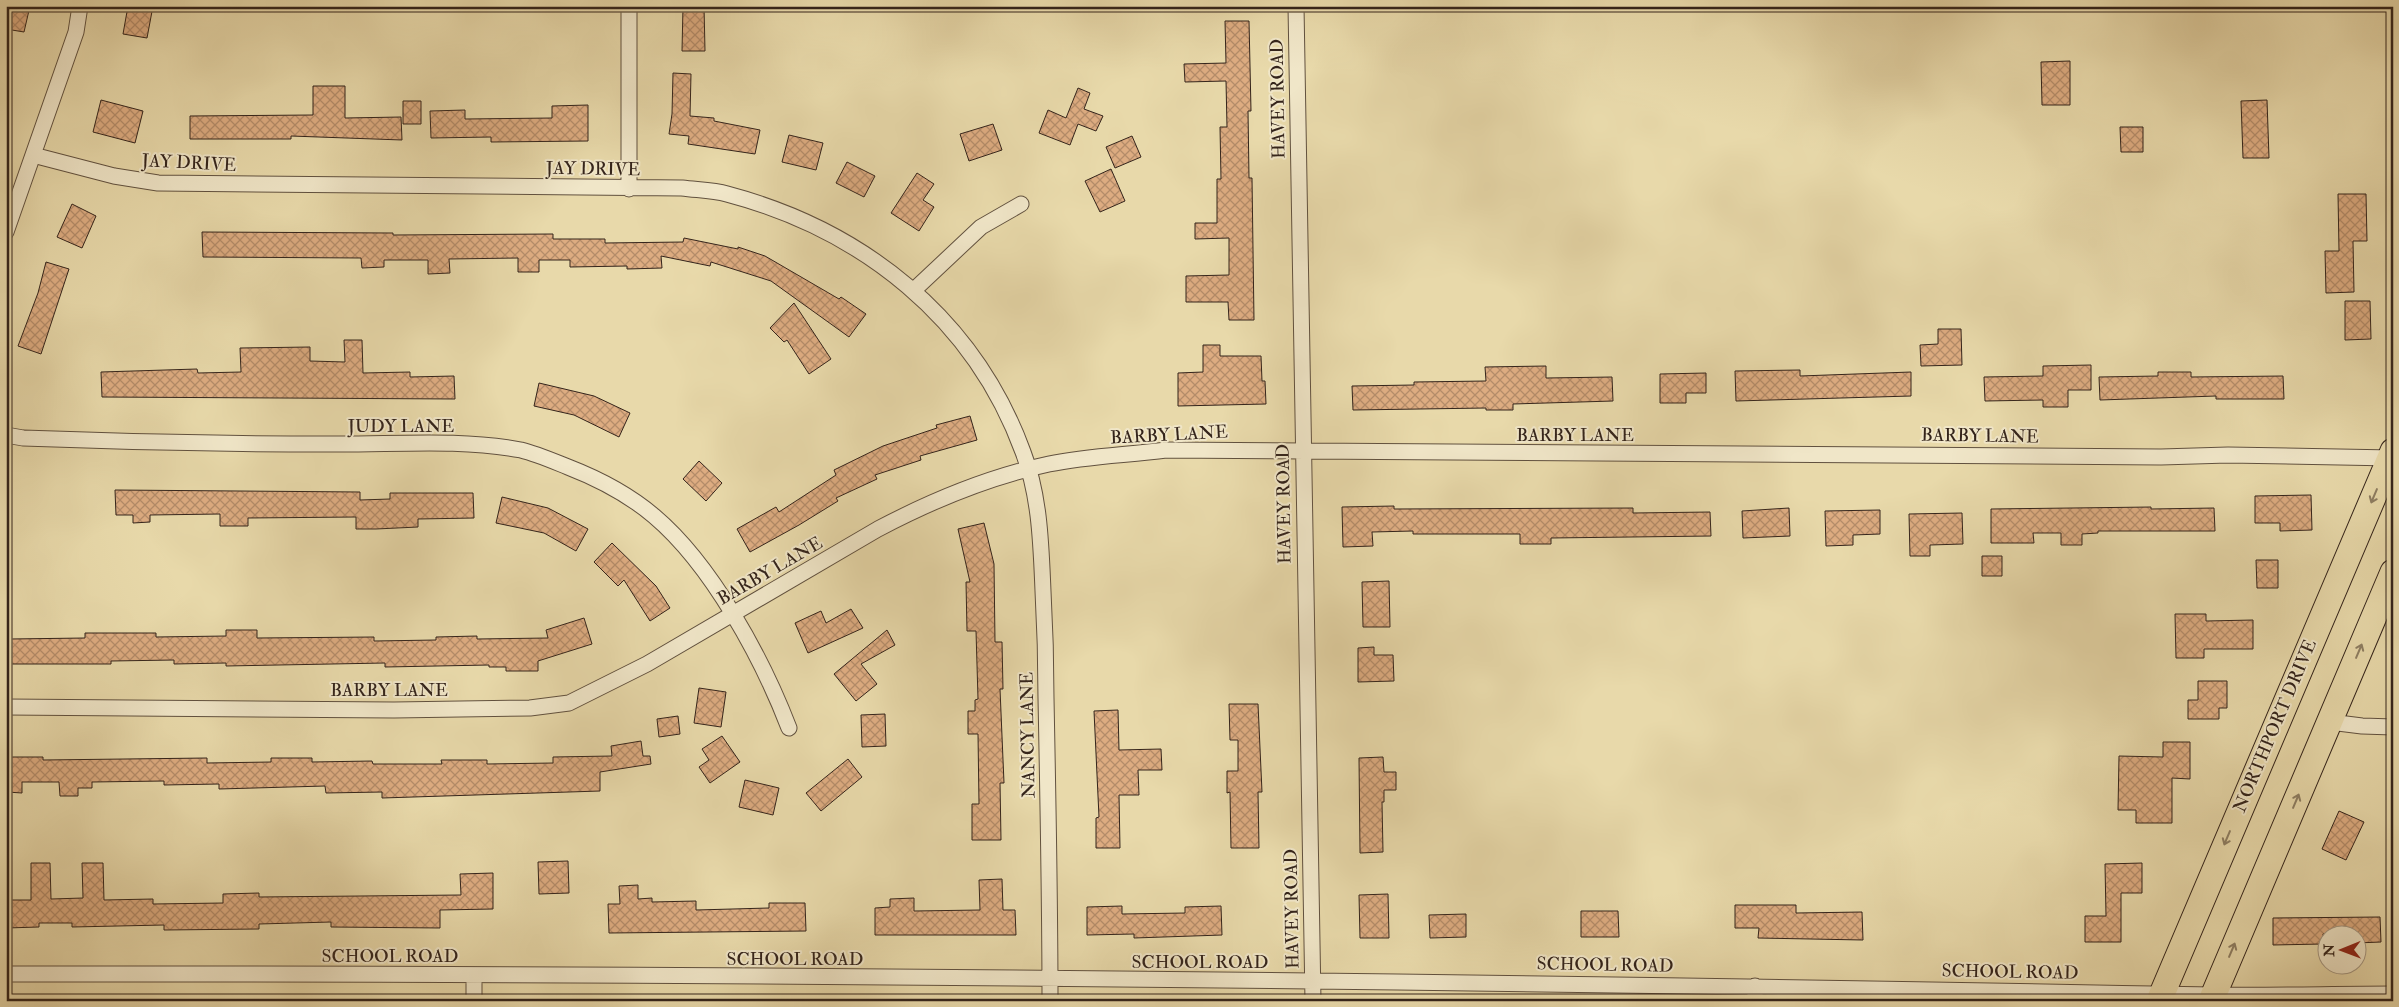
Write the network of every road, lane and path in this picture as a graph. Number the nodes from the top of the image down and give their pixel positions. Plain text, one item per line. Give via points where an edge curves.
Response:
1 (80, 6) edge
2 (630, 6) edge
3 (1296, 6) edge
4 (33, 155) junction
5 (630, 189) junction
6 (1022, 204) dead end
7 (6, 232) edge
8 (914, 290) junction
9 (6, 435) edge
10 (1302, 452) junction
11 (2392, 456) edge
12 (1028, 469) junction
13 (2393, 572) edge
14 (732, 614) junction
15 (6, 707) edge
16 (2330, 722) junction
17 (2393, 726) edge
18 (789, 728) dead end
19 (6, 974) edge
20 (474, 975) junction
21 (1050, 980) junction
22 (1312, 981) junction
23 (1755, 993) edge
24 (2393, 994) edge
25 (2160, 997) edge
26 (2212, 998) edge
27 (474, 1001) edge
28 (1050, 1001) edge
29 (1313, 1001) edge

1 - 4 street via 76,32
2 - 5 street
3 - 10 street, HAVEY ROAD
4 - 5 street, JAY DRIVE via 114,176 158,183
4 - 7 street
5 - 8 street, JAY DRIVE via 682,188 725,193 788,214 866,255
6 - 8 street via 981,227
8 - 12 street, JAY DRIVE via 973,354 1002,402
9 - 14 street, JUDY LANE via 167,443 449,443 523,451 600,480 653,515 670,530 706,574
10 - 11 street, BARBY LANE
10 - 12 street, BARBY LANE via 1166,450
10 - 22 street, HAVEY ROAD
11 -> 25 main road, NORTHPORT DRIVE
12 - 14 street, BARBY LANE via 975,484 916,509
12 - 21 street, NANCY LANE via 1041,531
16 -> 13 main road
14 - 15 street, BARBY LANE via 647,664 569,703 540,707 404,710
14 - 18 street, JUDY LANE via 766,671
16 - 17 street
26 -> 16 main road
19 - 20 street, SCHOOL ROAD
20 - 21 street, SCHOOL ROAD
20 - 27 street
21 - 22 street, SCHOOL ROAD
21 - 28 street, NANCY LANE
22 - 23 street, SCHOOL ROAD
22 - 29 street, HAVEY ROAD
23 - 25 street, SCHOOL ROAD
24 - 26 street, SCHOOL ROAD
25 - 26 street, SCHOOL ROAD

